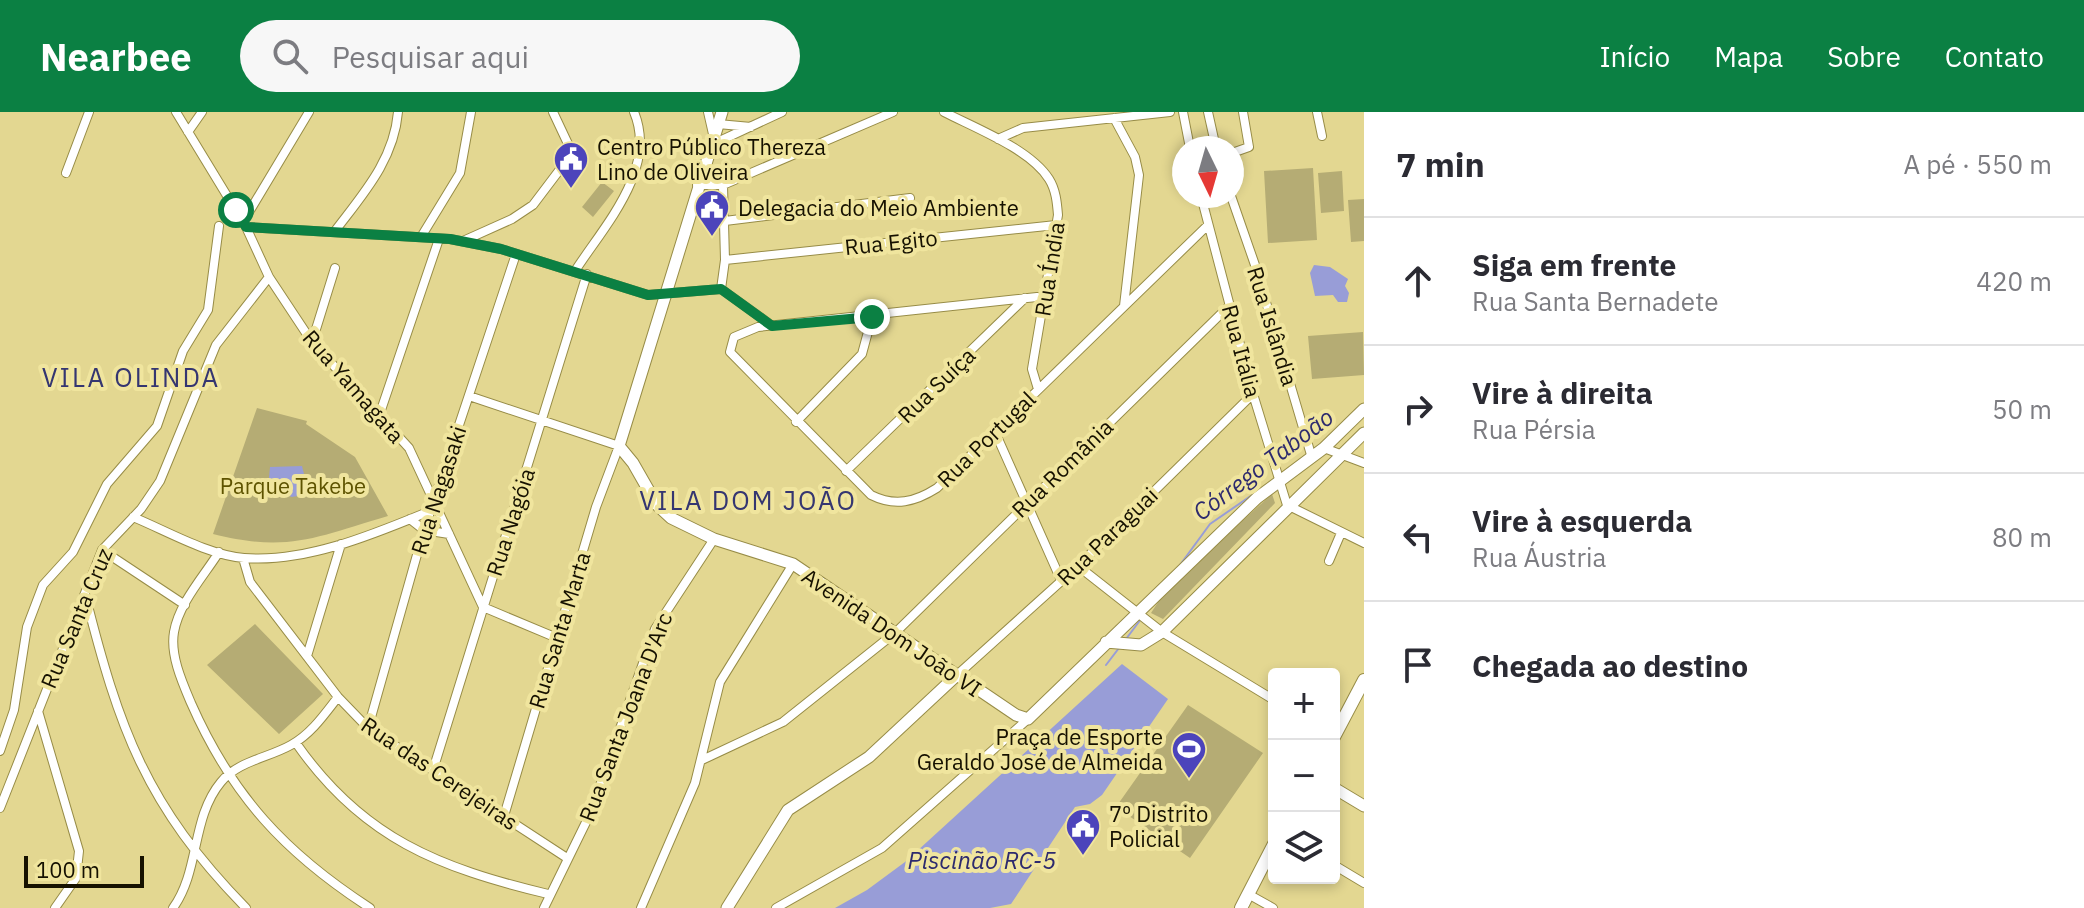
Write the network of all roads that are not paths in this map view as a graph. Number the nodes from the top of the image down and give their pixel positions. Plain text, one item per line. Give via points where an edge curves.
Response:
1 (89, 112) edge
2 (176, 112) edge
3 (202, 112) edge
4 (309, 112) edge
5 (398, 112) edge
6 (471, 112) edge
7 (553, 112) edge
8 (634, 112) edge
9 (708, 112) edge
10 (782, 112) edge
11 (893, 112) edge
12 (944, 112) edge
13 (1170, 112) edge
14 (1183, 112) edge
15 (1208, 112) edge
16 (1243, 112) edge
17 (1317, 112) edge
18 (1114, 118) junction
19 (752, 127) junction
20 (716, 129) edge
21 (188, 132) junction
22 (1188, 136) edge
23 (1213, 136) edge
24 (1322, 136) dead end
25 (998, 139) junction
26 (1244, 151) edge
27 (66, 173) dead end
28 (697, 185) junction
29 (723, 185) junction
30 (910, 198) dead end
31 (1204, 208) edge
32 (1235, 208) edge
33 (725, 221) junction
34 (245, 224) junction
35 (1056, 225) junction
36 (1208, 225) junction
37 (219, 226) dead end
38 (335, 231) junction
39 (421, 237) junction
40 (439, 239) junction
41 (461, 241) junction
42 (516, 254) junction
43 (725, 260) junction
44 (335, 268) dead end
45 (575, 271) junction
46 (587, 274) junction
47 (269, 277) junction
48 (721, 289) junction
49 (665, 293) junction
50 (1046, 296) junction
51 (1026, 297) junction
52 (1230, 305) junction
53 (1124, 306) junction
54 (872, 317) junction
55 (772, 326) junction
56 (312, 342) junction
57 (1038, 389) junction
58 (1253, 394) junction
59 (469, 396) junction
60 (1364, 409) edge
61 (379, 416) junction
62 (542, 420) junction
63 (796, 422) junction
64 (995, 432) junction
65 (1364, 433) edge
66 (619, 446) junction
67 (1324, 448) junction
68 (1344, 455) junction
69 (1312, 458) junction
70 (1364, 463) edge
71 (846, 471) junction
72 (1278, 481) junction
73 (434, 501) junction
74 (1027, 502) junction
75 (1287, 505) junction
76 (430, 511) junction
77 (133, 517) junction
78 (410, 519) junction
79 (424, 530) junction
80 (1341, 533) junction
81 (449, 534) junction
82 (714, 539) junction
83 (1364, 543) edge
84 (341, 544) junction
85 (102, 550) junction
86 (219, 552) junction
87 (243, 558) junction
88 (1329, 561) dead end
89 (793, 564) junction
90 (1078, 566) junction
91 (1061, 580) junction
92 (85, 593) junction
93 (185, 605) junction
94 (483, 607) junction
95 (1138, 612) junction
96 (896, 632) junction
97 (1162, 632) junction
98 (557, 638) junction
99 (1106, 642) junction
100 (307, 656) junction
101 (957, 675) junction
102 (1364, 680) edge
103 (1268, 696) edge
104 (338, 697) junction
105 (37, 710) junction
106 (1028, 719) junction
107 (1340, 725) edge
108 (368, 728) junction
109 (296, 743) junction
110 (0, 751) edge
111 (702, 760) junction
112 (433, 770) junction
113 (0, 773) edge
114 (227, 775) junction
115 (11, 776) junction
116 (1340, 792) edge
117 (1364, 806) edge
118 (0, 808) edge
119 (504, 816) junction
120 (195, 849) junction
121 (1268, 856) edge
122 (567, 858) junction
123 (1340, 869) edge
124 (1364, 883) edge
125 (548, 894) junction
126 (1248, 894) junction
127 (55, 908) edge
128 (173, 908) edge
129 (246, 908) edge
130 (370, 908) edge
131 (544, 908) edge
132 (641, 908) edge
133 (727, 908) edge
134 (776, 908) edge
135 (1241, 908) edge
136 (1273, 908) edge

1 - 27 street
2 - 21 street, Rua Yamagata
3 - 21 street
4 - 34 street
5 - 38 street via 386,159
6 - 39 street via 460,173
7 - 41 street via 569,146 554,178 523,213
8 - 45 street via 641,144 630,185
9 - 20 street
10 - 19 street
11 - 29 street
12 - 25 street, Rua Índia
13 - 18 street
14 - 22 street
15 - 23 street
16 - 26 street via 1248,141
17 - 24 street
18 - 25 street via 1023,128
18 - 53 street via 1139,175
19 - 20 street
19 - 20 street
20 - 28 street
21 - 34 street, Rua Yamagata
25 - 35 street, Rua Índia via 1051,181
28 - 29 street
28 - 49 street
29 - 33 street
30 - 33 street
31 - 36 street, Rua Itália
32 - 69 street, Rua Islândia
33 - 43 street
34 - 38 street
34 - 47 street, Rua Yamagata
35 - 43 street, Rua Egito
35 - 50 street, Rua Índia
36 - 52 street, Rua Itália
36 - 53 street, Rua Portugal
37 - 110 street via 208,310 183,351 157,426 107,484 73,552 43,585 27,627 14,710
38 - 39 street
39 - 40 street
40 - 41 street
40 - 61 street
41 - 42 street
42 - 45 street
42 - 59 street, Rua Nagasaki
43 - 48 street
44 - 56 street
45 - 46 street
46 - 49 street via 648,295
46 - 62 street, Rua Nagóia
47 - 56 street, Rua Yamagata
47 - 77 street, Rua Santa Cruz via 223,333 170,464
48 - 49 street
48 - 55 street
49 - 66 street
50 - 51 street
50 - 57 street, Rua Índia via 1032,369
51 - 54 street
51 - 71 street, Rua Suíça
52 - 58 street, Rua Itália
52 - 74 street, Rua România
53 - 57 street, Rua Portugal
54 - 55 street
54 - 63 street via 862,354
55 - 63 street, Rua Portugal via 745,330 734,337 730,352
56 - 61 street, Rua Yamagata
57 - 64 street, Rua Portugal
58 - 72 street, Rua Itália
58 - 90 street, Rua Paraguai
59 - 62 street
59 - 73 street, Rua Nagasaki
60 - 67 street
61 - 73 street, Rua Yamagata via 409,448
62 - 66 street
62 - 94 street, Rua Nagóia
63 - 71 street, Rua Portugal
64 - 71 street, Rua Portugal via 921,498 882,501
64 - 74 street
65 - 68 street
66 - 82 street, Avenida Dom João VI via 657,505
66 - 98 street, Rua Santa Marta
67 - 68 street
67 - 69 street
68 - 70 street
68 - 75 street
69 - 72 street
72 - 75 street, Rua Itália
72 - 95 street
73 - 76 street, Rua Nagasaki
73 - 81 street, Rua Yamagata
74 - 91 street
74 - 96 street, Rua România
75 - 80 street
75 - 97 street
76 - 78 street
76 - 79 street, Rua Nagasaki
77 - 85 street, Rua Santa Cruz
77 - 86 street
78 - 79 street
78 - 84 street
79 - 81 street
79 - 108 street, Rua Nagasaki
80 - 83 street
80 - 88 street
81 - 94 street, Rua Yamagata
82 - 89 street, Avenida Dom João VI
82 - 122 street, Rua Santa Joana D'Arc via 655,629 590,814
84 - 87 street
84 - 100 street
85 - 92 street, Rua Santa Cruz
85 - 93 street
86 - 87 street
86 - 93 street
87 - 100 street, Rua das Cerejeiras via 250,582
89 - 96 street, Avenida Dom João VI
89 - 111 street via 729,663 713,703
90 - 91 street, Rua Paraguai
90 - 95 street
91 - 101 street, Rua Paraguai
92 - 105 street, Rua Santa Cruz
92 - 120 street via 131,748 165,811
93 - 114 street via 173,636 178,666
94 - 98 street
94 - 112 street, Rua Nagóia
95 - 97 street
95 - 99 street
96 - 101 street, Avenida Dom João VI
96 - 111 street, Rua România via 783,722
97 - 99 street via 1141,645
97 - 103 street
98 - 119 street, Rua Santa Marta
99 - 106 street
100 - 104 street, Rua das Cerejeiras
101 - 106 street, Avenida Dom João VI via 1008,712
101 - 133 street via 869,757 788,810
102 - 107 main road
104 - 108 street, Rua das Cerejeiras
104 - 109 street
105 - 115 street, Rua Santa Cruz
105 - 127 street via 79,851 76,878
106 - 134 street via 882,848
108 - 112 street, Rua das Cerejeiras
109 - 114 street
109 - 125 street via 324,781 386,834 441,864
111 - 132 street
112 - 119 street, Rua das Cerejeiras
113 - 115 street
114 - 120 street via 213,794
114 - 130 street via 291,849
115 - 118 street, Rua Santa Cruz
116 - 117 street
119 - 122 street, Rua das Cerejeiras
120 - 128 street via 186,886
120 - 129 street
121 - 126 main road
122 - 125 street, Rua Santa Joana D'Arc
123 - 124 street
125 - 131 street, Rua Santa Joana D'Arc
126 - 135 main road
126 - 136 street

